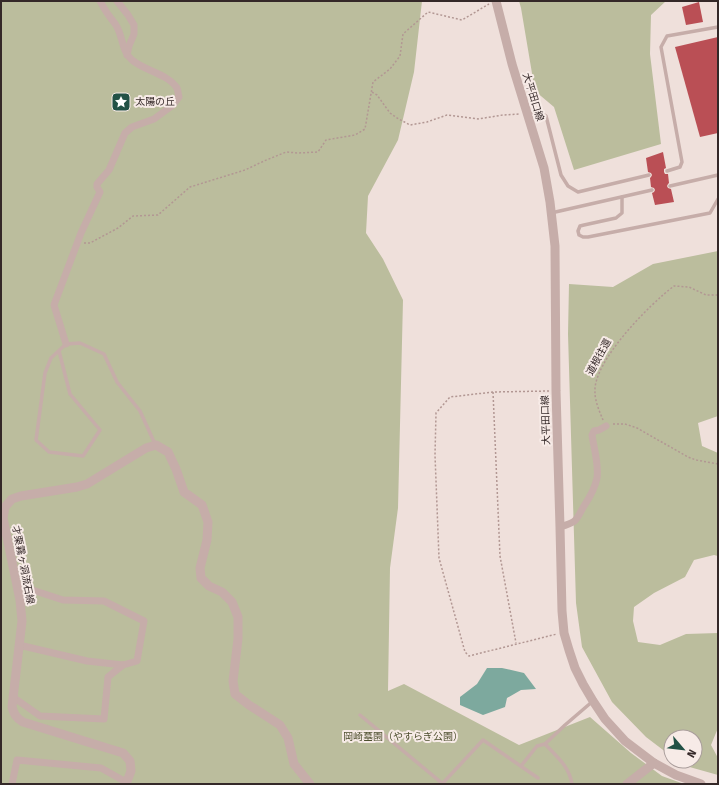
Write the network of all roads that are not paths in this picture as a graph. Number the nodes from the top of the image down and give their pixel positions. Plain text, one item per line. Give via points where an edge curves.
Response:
1 (100, 1) edge
2 (117, 1) edge
3 (495, 1) edge
4 (718, 27) edge
5 (127, 55) junction
6 (527, 114) junction
7 (667, 171) dead end
8 (649, 175) dead end
9 (718, 175) edge
10 (670, 186) dead end
11 (652, 190) dead end
12 (622, 197) junction
13 (718, 199) edge
14 (551, 213) junction
15 (66, 344) junction
16 (59, 351) dead end
17 (606, 426) road end
18 (156, 445) junction
19 (560, 527) junction
20 (17, 585) junction
21 (19, 645) junction
22 (123, 664) junction
23 (13, 697) junction
24 (593, 701) junction
25 (360, 715) dead end
26 (545, 744) junction
27 (654, 763) junction
28 (521, 766) junction
29 (538, 778) dead end
30 (126, 783) edge
31 (12, 784) edge
32 (310, 784) edge
33 (443, 784) edge
34 (572, 784) edge
35 (628, 784) edge
36 (701, 784) edge

1 - 5 street via 116,26
2 - 5 street via 134,24 134,34
3 - 6 street, 大平田口線
4 - 7 lane via 667,36 661,47 682,162 680,167
5 - 15 street via 144,68 171,81 178,89 178,97 173,105 154,119 132,127 125,133 109,170 97,184 100,192 77,243 54,305
6 - 8 lane via 539,112 546,116 561,175 568,186 578,192
6 - 14 street, 大平田口線 via 544,168
9 - 10 lane
11 - 12 lane
12 - 13 lane via 622,213 616,218 580,226 579,235 588,237 710,213
12 - 14 lane
14 - 19 street, 大平田口線 via 555,246
15 - 16 lane via 51,358 44,373 36,440 49,452 83,456 100,430 70,394
15 - 18 lane via 80,343 104,354 117,382 140,411
17 - 19 street via 594,431 592,435 597,463 595,486 577,520
18 - 20 street, 才栗霧ヶ洞流石線 via 146,448 87,484 12,499 5,507 3,518
18 - 32 street via 168,452 184,492 202,505 208,522 207,540 200,568 201,578 232,602 238,617 233,681 235,694 280,726 288,738 294,764
19 - 24 street, 大平田口線 via 564,633 575,668
20 - 21 street, 才栗霧ヶ洞流石線 via 22,621
20 - 22 street via 63,600 104,601 144,621 137,661
21 - 22 street via 87,661
21 - 23 street, 才栗霧ヶ洞流石線
22 - 23 street via 108,677 104,719 40,716
23 - 30 street, 才栗霧ヶ洞流石線 via 13,713 23,722 123,753 130,761
24 - 26 lane
24 - 27 street, 大平田口線 via 617,732
25 - 33 lane
26 - 28 lane via 537,746
26 - 34 lane via 564,764 571,776
27 - 35 street
27 - 36 street, 大平田口線
28 - 29 lane
28 - 33 lane via 483,740
30 - 31 street via 101,768 17,760

